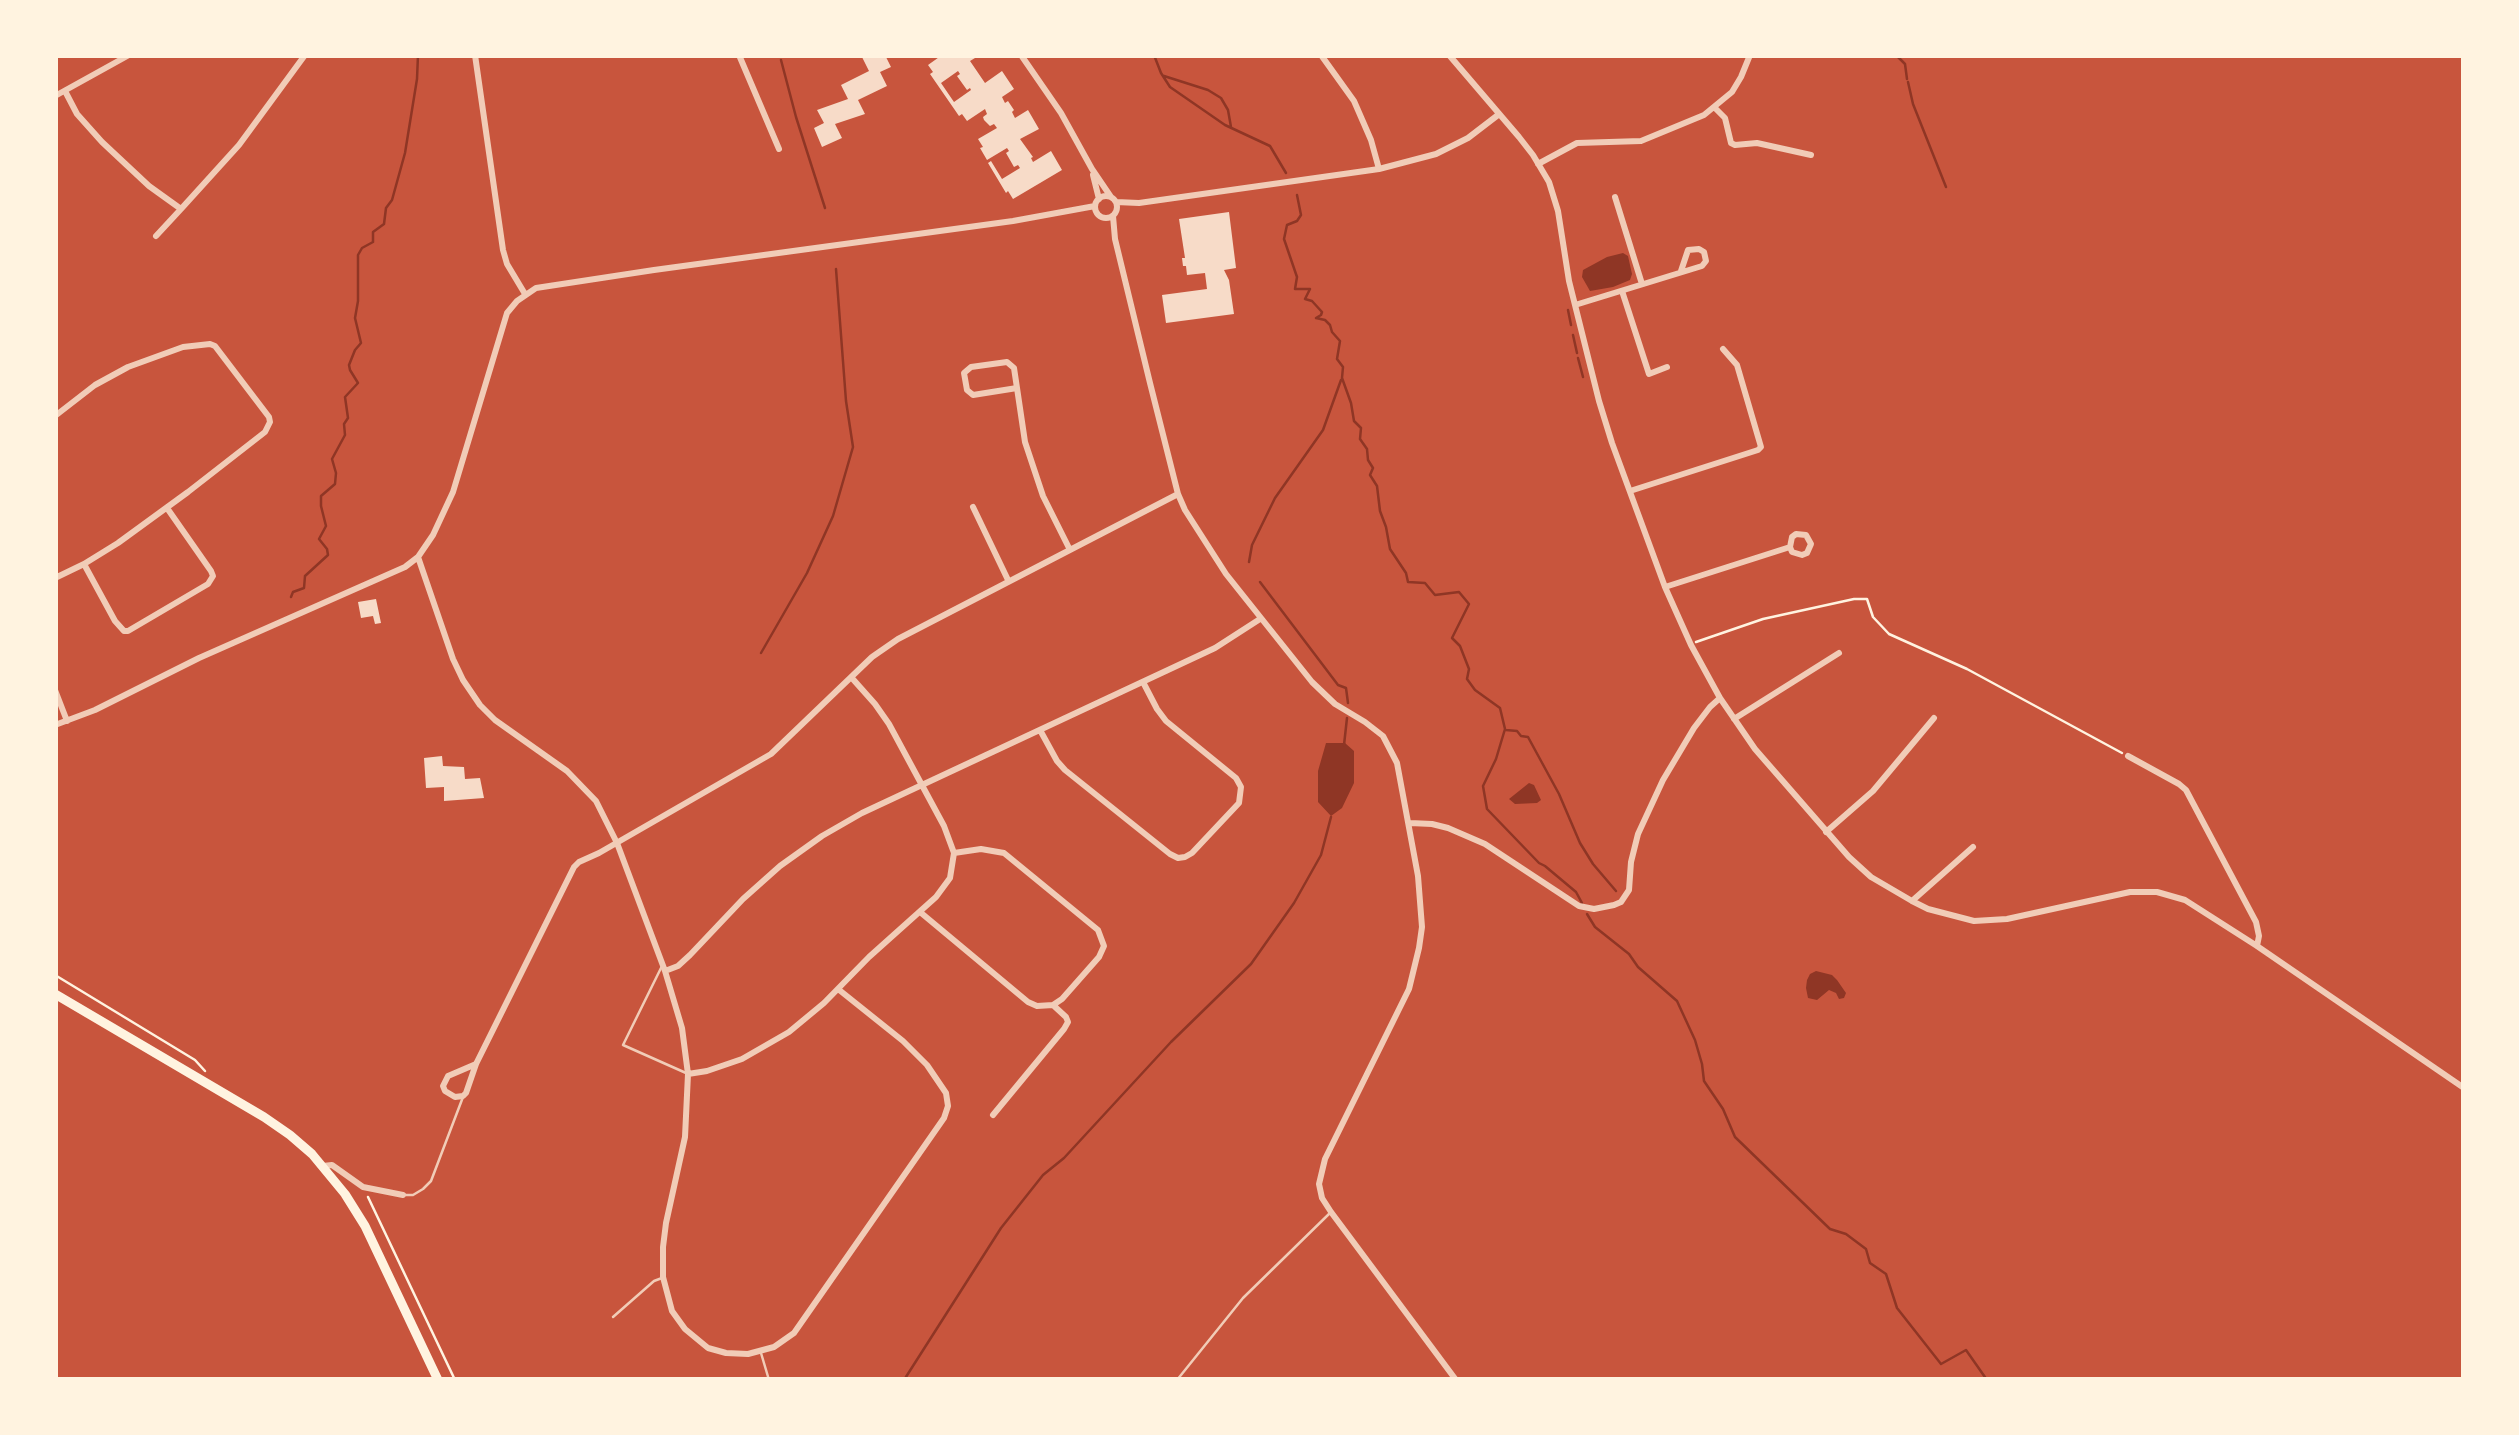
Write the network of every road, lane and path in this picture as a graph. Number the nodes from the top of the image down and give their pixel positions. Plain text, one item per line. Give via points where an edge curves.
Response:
1 (129, 55) edge
2 (304, 55) edge
3 (475, 55) edge
4 (739, 55) edge
5 (1021, 55) edge
6 (1322, 55) edge
7 (1449, 55) edge
8 (1750, 55) edge
9 (65, 91) junction
10 (55, 96) edge
11 (1715, 108) junction
12 (1498, 115) junction
13 (779, 149) dead end
14 (1812, 155) dead end
15 (1538, 164) junction
16 (1379, 168) junction
17 (1092, 169) junction
18 (1615, 197) dead end
19 (1113, 200) junction
20 (1097, 202) junction
21 (1139, 202) junction
22 (182, 210) junction
23 (1071, 212) junction
24 (1109, 216) junction
25 (156, 236) dead end
26 (1682, 271) dead end
27 (1642, 284) junction
28 (1622, 291) junction
29 (526, 294) junction
30 (1574, 306) junction
31 (1723, 348) dead end
32 (1666, 367) dead end
33 (1017, 388) junction
34 (55, 416) edge
35 (1630, 492) junction
36 (1178, 494) junction
37 (973, 507) dead end
38 (166, 508) junction
39 (1790, 547) dead end
40 (1069, 548) junction
41 (418, 557) junction
42 (84, 564) junction
43 (55, 578) edge
44 (1008, 580) junction
45 (1666, 587) junction
46 (1260, 619) junction
47 (1691, 645) junction
48 (1840, 653) dead end
49 (851, 677) junction
50 (1143, 682) junction
51 (55, 690) edge
52 (1720, 698) junction
53 (1934, 718) dead end
54 (1734, 719) junction
55 (67, 720) junction
56 (55, 724) edge
57 (1040, 730) junction
58 (2128, 756) joint
59 (920, 784) junction
60 (1410, 823) junction
61 (1826, 832) junction
62 (616, 843) junction
63 (1972, 847) dead end
64 (954, 853) junction
65 (1912, 901) junction
66 (920, 912) junction
67 (2256, 946) junction
68 (664, 968) junction
69 (55, 974) edge
70 (838, 989) junction
71 (55, 994) edge
72 (1053, 1005) junction
73 (476, 1064) junction
74 (208, 1074) dead end
75 (688, 1074) junction
76 (2464, 1088) edge
77 (463, 1096) junction
78 (994, 1115) dead end
79 (323, 1166) junction
80 (363, 1187) junction
81 (403, 1195) joint
82 (1330, 1212) junction
83 (663, 1278) junction
84 (614, 1317) dead end
85 (761, 1352) junction
86 (438, 1380) edge
87 (455, 1380) edge
88 (768, 1380) edge
89 (1177, 1380) edge
90 (1456, 1380) edge

1 - 9 street
2 - 22 street
3 - 29 street via 503,250
4 - 13 street
5 - 17 street
6 - 16 street via 1364,120
7 - 12 street
8 - 11 street via 1732,92
9 - 10 street
9 - 22 street via 102,142
11 - 14 street via 1732,143
11 - 15 street via 1649,139 1577,144
12 - 15 street
12 - 16 street via 1436,154
15 - 30 street via 1558,211
16 - 21 street
17 - 19 street
17 - 20 street
18 - 27 street
19 - 20 street
19 - 21 street
19 - 24 street
20 - 23 street
20 - 24 street
21 - 24 street
22 - 25 street
23 - 24 street
23 - 29 street via 567,282
24 - 36 street
26 - 27 street
27 - 28 street
28 - 30 street
28 - 32 street via 1649,374
29 - 41 street via 508,313 453,492
30 - 35 street
31 - 35 street via 1737,365 1761,447
33 - 33 street via 1007,362 964,373 974,395
33 - 40 street via 1033,468
34 - 38 street via 128,367 183,347 214,346 269,416 269,428
35 - 45 street
36 - 40 street
36 - 46 street
37 - 44 street
38 - 42 street
38 - 42 street via 211,571 208,584 124,631
39 - 45 street
40 - 44 street
41 - 55 street
41 - 62 street via 472,694 495,720 582,784
42 - 43 street
44 - 49 street via 898,639
45 - 47 street
46 - 50 street
46 - 60 street via 1334,704 1386,741 1398,763
47 - 52 street
47 - 58 path via 1763,619 1867,599 1889,634
48 - 54 street
49 - 59 street via 888,724
49 - 62 street via 771,754
50 - 57 street
50 - 57 street via 1166,721 1241,788 1239,803 1185,857 1170,854 1066,770
51 - 55 street
52 - 54 street
52 - 60 street via 1694,728 1655,796 1638,834 1629,890 1614,905 1579,906 1485,844
53 - 61 street via 1873,791
54 - 61 street
55 - 56 street
57 - 59 street
58 - 67 street via 2186,790 2256,922
59 - 64 street
59 - 68 street via 780,866 678,966
60 - 82 street via 1421,904 1416,964 1325,1159 1319,1184
61 - 65 street via 1871,878
62 - 68 street
62 - 73 street via 574,867
63 - 65 street
64 - 66 street via 950,878
64 - 72 street via 1004,853 1098,930 1104,946 1099,957
65 - 67 street via 1988,921 2157,892 2196,906
66 - 70 street
66 - 72 street via 1028,1002
67 - 76 street
68 - 75 street
68 - 75 lane via 623,1045
69 - 74 path
70 - 75 street via 769,1045
70 - 85 street via 927,1065 948,1106 804,1322
71 - 79 main road via 264,1117
72 - 78 street via 1066,1017 1064,1030
73 - 77 street
73 - 77 street via 444,1080 445,1091
75 - 83 street
77 - 81 lane via 431,1180
79 - 80 street via 332,1164
79 - 86 main road via 365,1226
80 - 81 street
80 - 87 path
82 - 89 lane via 1243,1298
82 - 90 street
83 - 84 lane
83 - 85 street via 672,1310 694,1338 726,1353
85 - 88 lane

